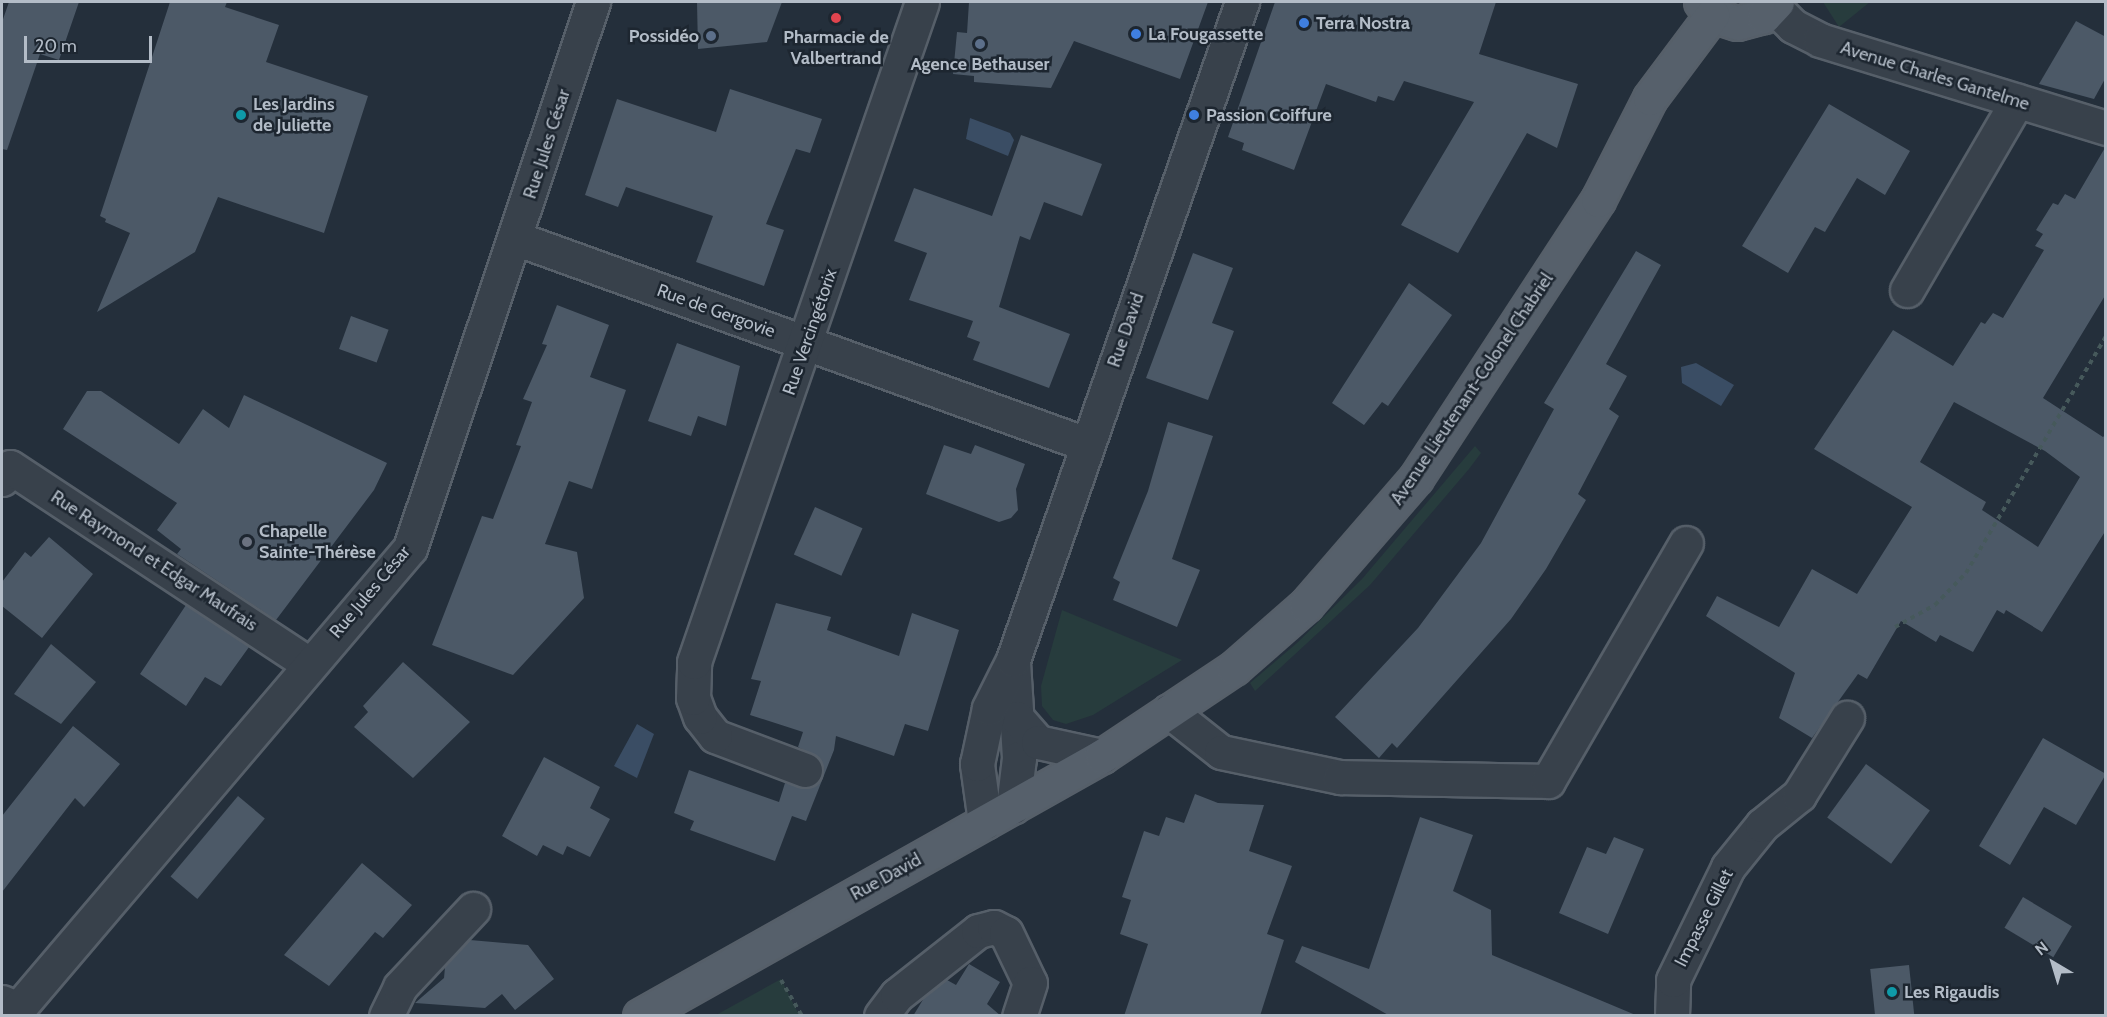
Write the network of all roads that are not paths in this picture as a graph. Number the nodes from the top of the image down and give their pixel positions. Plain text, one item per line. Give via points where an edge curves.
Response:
1 (593, 2) edge
2 (922, 2) edge
3 (1242, 2) edge
4 (1775, 4) edge
5 (1706, 8) edge
6 (2017, 101) junction
7 (2106, 128) edge
8 (515, 238) junction
9 (1908, 290) dead end
10 (807, 344) junction
11 (1086, 444) junction
12 (6, 473) edge
13 (1686, 543) dead end
14 (1013, 660) junction
15 (309, 664) junction
16 (1169, 711) junction
17 (1017, 717) junction
18 (1847, 718) dead end
19 (1101, 756) junction
20 (805, 770) dead end
21 (1013, 807) junction
22 (985, 822) junction
23 (474, 909) dead end
24 (2, 1002) edge
25 (386, 1016) edge
26 (640, 1016) edge
27 (881, 1016) edge
28 (1019, 1016) edge
29 (1672, 1016) edge

1 - 8 street, Rue Jules César
2 - 10 street, Rue Vercingétorix
3 - 11 street, Rue David
4 - 5 main road via 1764,16 1744,22 1724,21
4 - 6 street, Avenue Charles Gantelme via 1793,26 1820,40
5 - 16 main road, Avenue Lieutenant-Colonel Chabriel via 1650,98 1598,200 1416,478 1306,605 1234,668
6 - 7 street, Avenue Charles Gantelme
6 - 9 street
8 - 10 street, Rue de Gergovie
8 - 15 street, Rue Jules César via 410,548
10 - 11 street, Rue de Gergovie
10 - 20 street, Rue Vercingétorix via 694,662 693,698 700,717 715,736
11 - 14 street, Rue David
12 - 15 street, Rue Raymond et Edgar Maufrais
13 - 16 street via 1548,781 1340,777 1221,752
14 - 17 street, Rue David
14 - 22 street, Rue David via 990,708 977,764
15 - 24 street, Rue Jules César via 18,1010
16 - 19 main road, Avenue Lieutenant-Colonel Chabriel
17 - 19 street via 1038,742
17 - 21 street, Rue David
18 - 29 street, Impasse Gillet via 1799,795 1762,825 1728,867 1673,980
19 - 21 main road, Avenue Lieutenant-Colonel Chabriel
21 - 22 main road, Avenue Lieutenant-Colonel Chabriel
22 - 26 main road, Rue David
23 - 25 street via 400,987
27 - 28 street via 897,995 969,938 994,927 1006,933 1030,983

